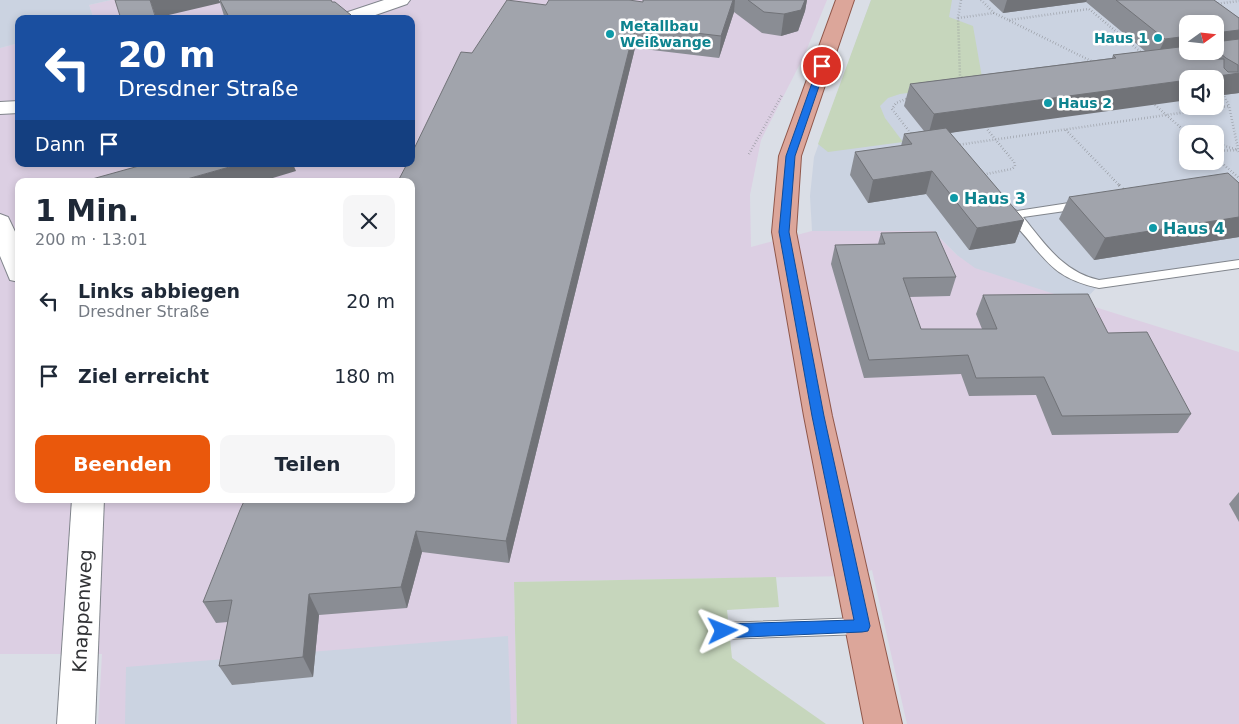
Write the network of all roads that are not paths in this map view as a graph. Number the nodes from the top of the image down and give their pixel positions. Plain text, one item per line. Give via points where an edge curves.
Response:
1 (401, 0) edge
2 (845, 0) edge
3 (358, 15) edge
4 (15, 107) edge
5 (0, 108) edge
6 (993, 190) edge
7 (1123, 199) edge
8 (1014, 215) junction
9 (0, 222) edge
10 (15, 263) edge
11 (1239, 264) edge
12 (88, 503) edge
13 (862, 626) junction
14 (723, 631) dead end
15 (76, 724) edge
16 (883, 724) edge

1 - 3 street
2 - 13 main road via 790,156 784,232
4 - 5 street
6 - 8 lane
7 - 8 lane
8 - 11 lane via 1061,270 1089,282 1100,284
9 - 10 street
12 - 15 street, Knappenweg
13 - 14 lane
13 - 16 main road

